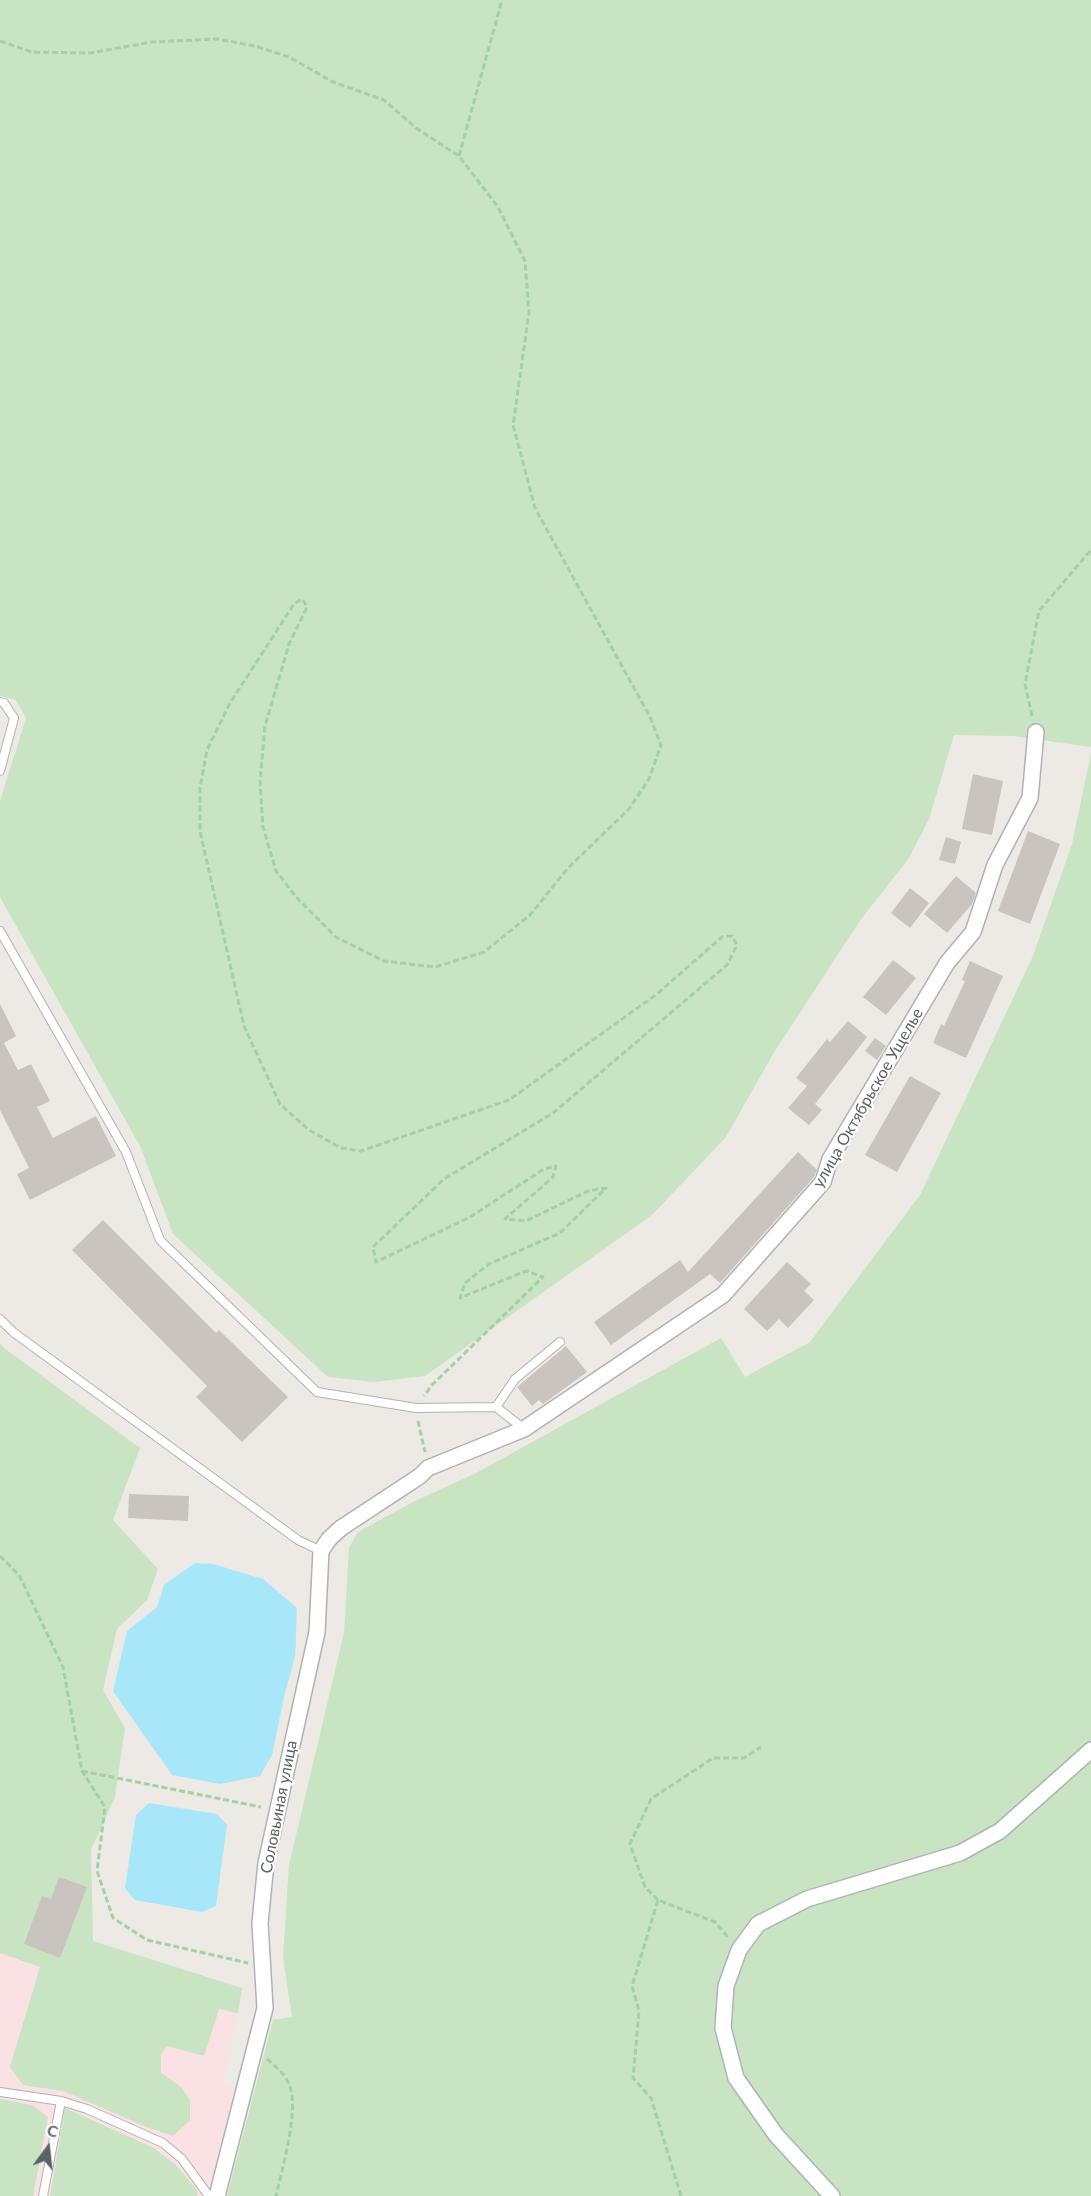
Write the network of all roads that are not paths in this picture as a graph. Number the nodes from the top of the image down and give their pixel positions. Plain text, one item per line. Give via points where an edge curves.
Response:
1 (0, 702) edge
2 (1036, 732) road end
3 (0, 771) edge
4 (0, 931) edge
5 (0, 1319) edge
6 (560, 1342) dead end
7 (496, 1407) junction
8 (524, 1429) junction
9 (321, 1551) junction
10 (1091, 1750) edge
11 (0, 2092) edge
12 (61, 2101) junction
13 (43, 2196) edge
14 (209, 2196) edge
15 (217, 2196) edge
16 (832, 2196) edge

1 - 3 lane via 14,718
2 - 8 street, улица Октябрьское Ущелье via 1030,798 995,865 973,932 947,963 830,1159 823,1182 723,1295
4 - 7 lane via 126,1152 160,1240 316,1392 416,1408
5 - 9 lane via 22,1340 298,1540
6 - 7 lane via 515,1379
7 - 8 lane
8 - 9 street, улица Октябрьское Ущелье via 428,1467 341,1528
9 - 15 street, Соловьиная улица via 317,1632 266,1863 260,1923 265,2008
10 - 16 street via 990,1837 960,1853 807,1899 758,1924 739,1950 726,1986 723,2028 736,2078 776,2135
11 - 12 lane
12 - 13 lane
12 - 14 lane via 163,2143 182,2159

